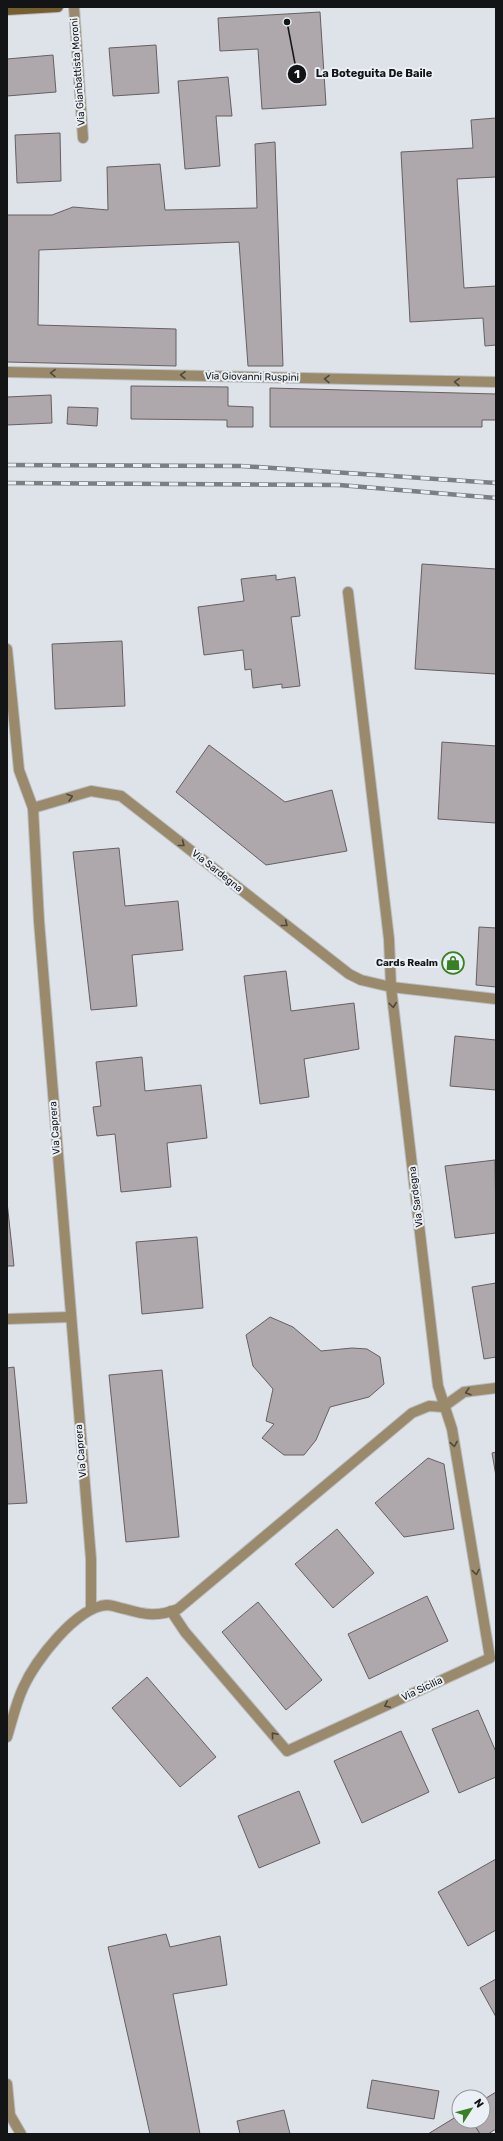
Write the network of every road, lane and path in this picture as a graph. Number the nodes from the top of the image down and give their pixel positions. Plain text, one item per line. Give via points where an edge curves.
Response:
1 (58, 7) edge
2 (74, 7) edge
3 (7, 10) edge
4 (83, 138) dead end
5 (7, 372) edge
6 (496, 382) edge
7 (348, 592) dead end
8 (7, 649) edge
9 (33, 808) junction
10 (391, 987) junction
11 (496, 999) edge
12 (70, 1317) junction
13 (7, 1319) edge
14 (496, 1388) edge
15 (443, 1407) junction
16 (91, 1609) junction
17 (171, 1611) junction
18 (7, 1737) edge
19 (7, 2084) edge
20 (9, 2116) edge
21 (21, 2134) edge

1 - 3 main road
2 - 4 street, Via Gianbattista Moroni
6 -> 5 street, Via Giovanni Ruspini
7 - 10 street, Via Sardegna via 389,939
8 - 9 street, Via Caprera via 19,770
9 -> 10 street, Via Sardegna via 91,791 121,796 349,974 361,980
9 - 12 street, Via Caprera via 39,922
10 - 11 street, Via Sardegna
10 -> 15 street, Via Sardegna via 438,1386
12 - 13 street
12 - 16 street, Via Caprera via 90,1559
14 -> 15 street via 464,1392
15 - 17 street via 430,1406 412,1413 178,1609
15 -> 17 street, Via Sicilia via 452,1429 490,1658 287,1751 185,1632
16 - 17 street via 108,1605 144,1614 158,1615
16 - 18 street via 65,1630 43,1654 23,1687
19 - 20 street
20 - 21 street

